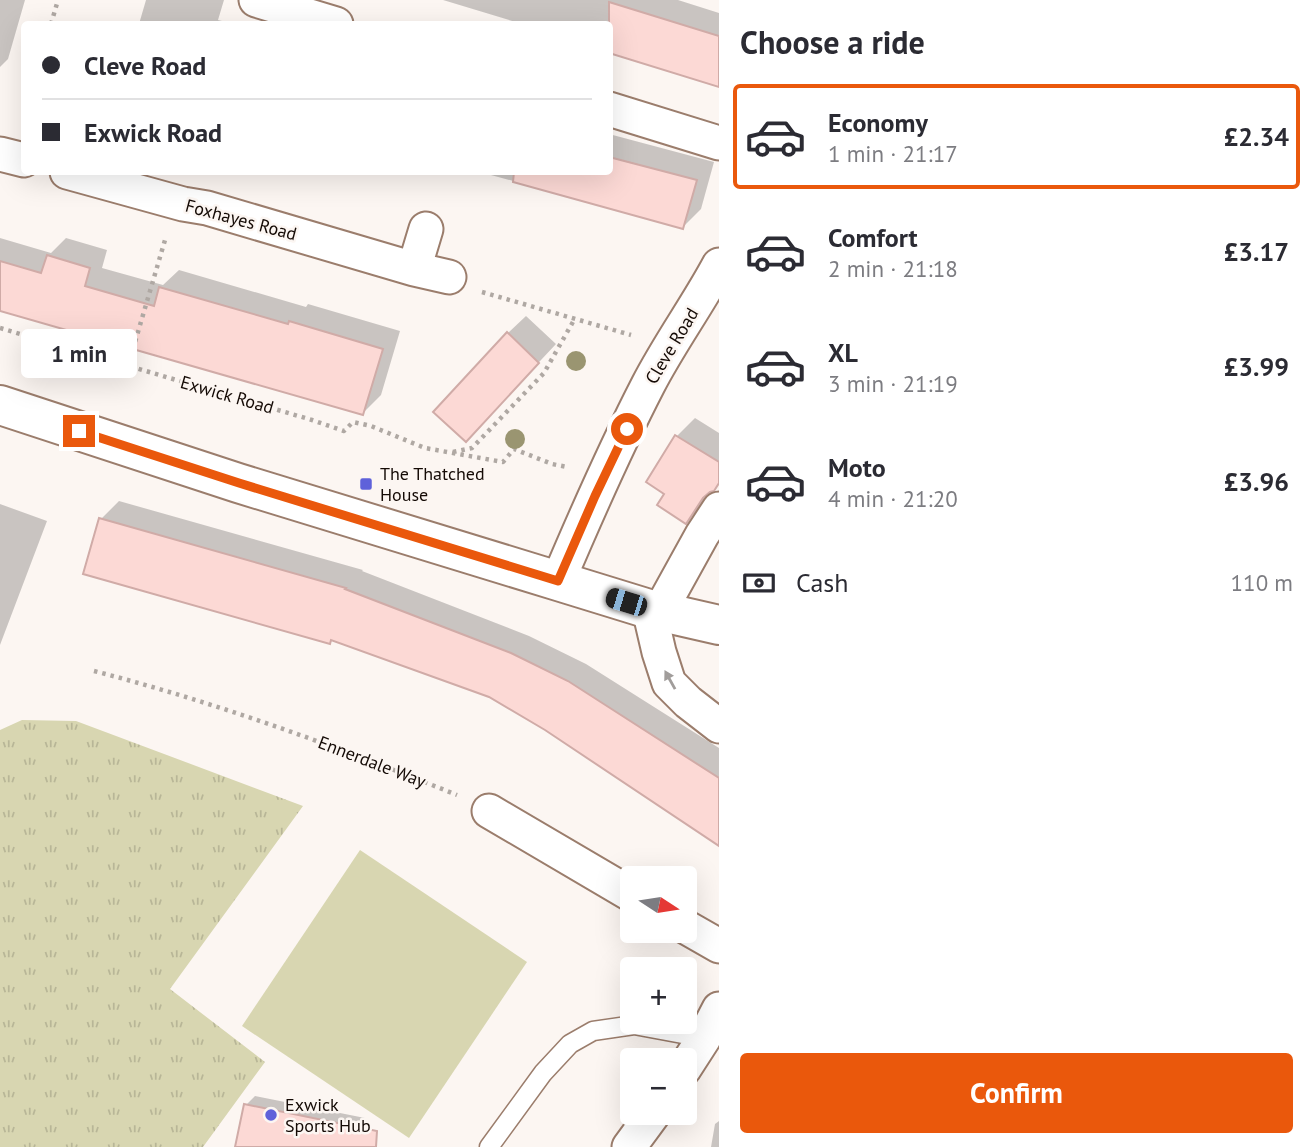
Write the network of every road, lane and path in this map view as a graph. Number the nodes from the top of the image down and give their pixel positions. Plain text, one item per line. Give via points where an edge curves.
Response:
1 (58, 0) edge
2 (256, 0) edge
3 (52, 21) edge
4 (326, 21) edge
5 (613, 110) edge
6 (719, 143) edge
7 (0, 154) edge
8 (21, 159) edge
9 (78, 175) edge
10 (183, 204) junction
11 (426, 229) dead end
12 (719, 265) edge
13 (414, 269) junction
14 (449, 277) joint
15 (574, 320) junction
16 (0, 328) edge
17 (617, 331) dead end
18 (128, 366) junction
19 (0, 405) edge
20 (449, 453) junction
21 (552, 464) dead end
22 (719, 509) edge
23 (558, 581) junction
24 (654, 610) junction
25 (719, 625) edge
26 (94, 671) dead end
27 (719, 726) edge
28 (489, 811) joint
29 (620, 888) edge
30 (697, 933) edge
31 (719, 946) edge
32 (719, 1009) edge
33 (704, 1038) junction
34 (697, 1049) edge
35 (645, 1125) edge
36 (489, 1147) edge
37 (629, 1147) edge

1 - 3 path
2 - 4 street
5 - 6 street
7 - 8 street
9 - 10 street, Foxhayes Road
10 - 13 street, Foxhayes Road
10 - 18 path via 167,234
11 - 13 street
12 - 23 street, Cleve Road via 648,384
13 - 14 street, Foxhayes Road
14 - 15 path via 469,288
15 - 17 path
15 - 20 path via 544,373 472,448
16 - 18 path, Exwick Road
18 - 20 path, Exwick Road via 344,431 352,422
19 - 23 street
20 - 21 path via 503,462 514,449
22 - 24 street
23 - 24 street
24 - 25 street
27 -> 24 street via 668,683
26 - 28 path, Ennerdale Way via 303,735
28 - 29 street
30 - 31 street
32 - 33 street
33 - 34 street
33 - 36 lane via 634,1025 593,1031 570,1044 543,1073
35 - 37 street

